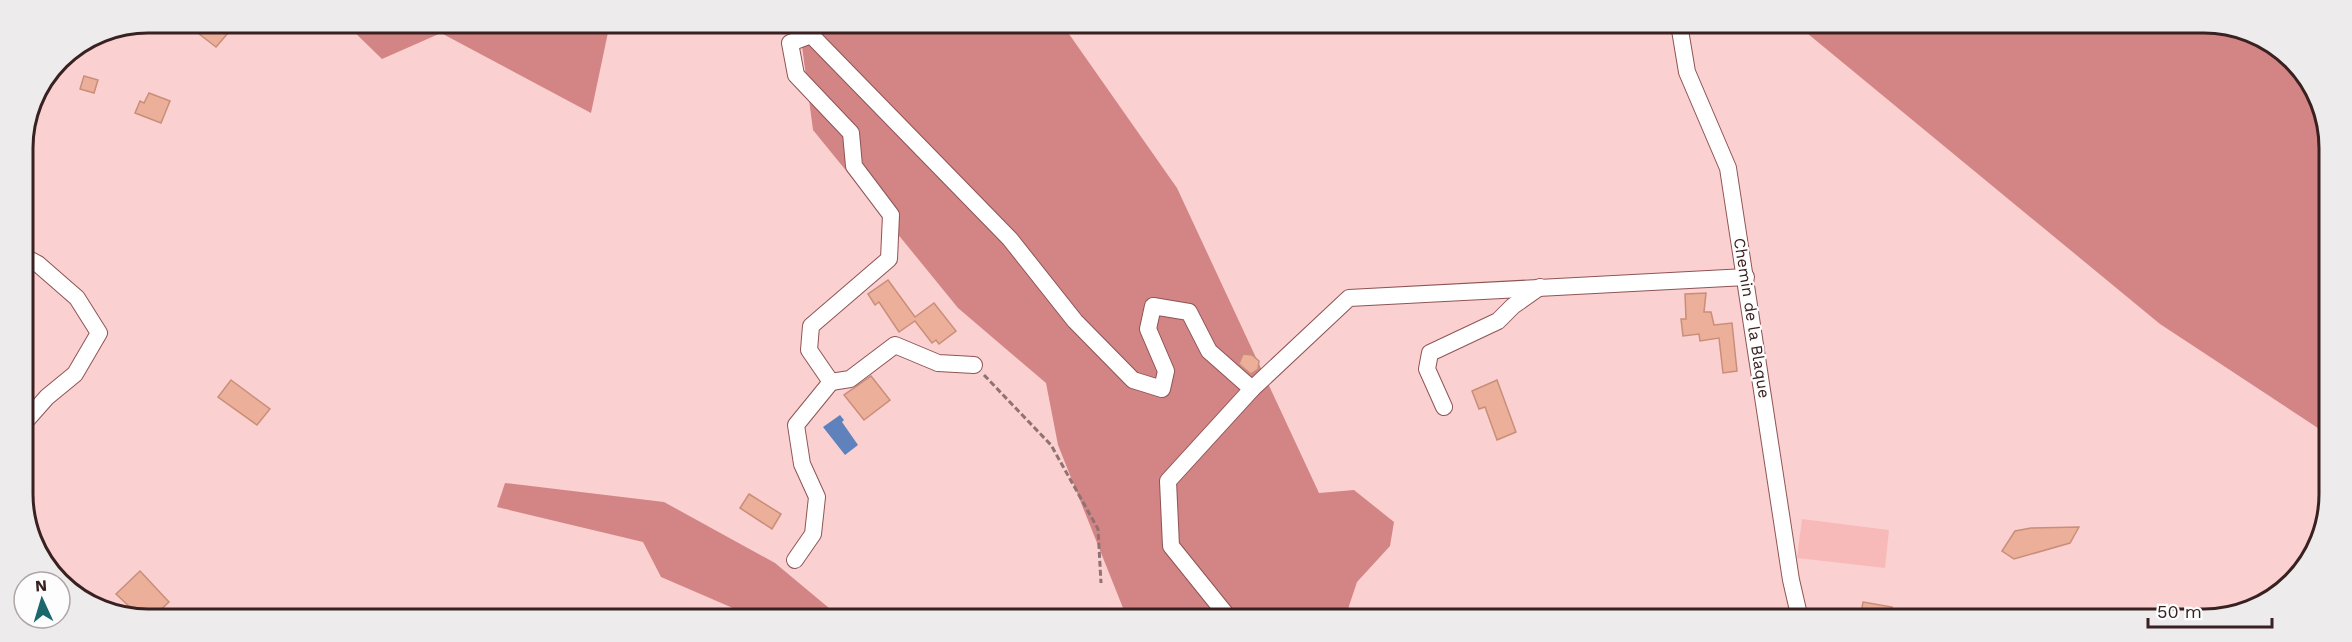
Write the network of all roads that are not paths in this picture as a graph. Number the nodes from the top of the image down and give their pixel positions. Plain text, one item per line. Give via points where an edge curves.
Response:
1 (1680, 33) edge
2 (33, 261) edge
3 (1746, 277) junction
4 (1541, 286) junction
5 (974, 365) road end
6 (831, 382) junction
7 (1252, 389) junction
8 (1444, 407) dead end
9 (33, 413) edge
10 (795, 560) dead end
11 (1222, 609) edge
12 (1798, 609) edge

1 - 3 street, Chemin de la Blaque via 1687,72 1728,168
2 - 9 street via 77,298 99,333 75,374
3 - 4 street
3 - 12 street, Chemin de la Blaque
4 - 7 street via 1349,298
4 - 8 street via 1498,321 1430,353 1427,369
5 - 6 street via 938,363 895,345 850,379
6 - 7 street via 809,350 811,326 889,260 891,215 854,166 851,133 796,75 790,43 811,35 1010,238 1075,321 1133,380 1162,389 1167,371 1148,329 1153,306 1189,312 1209,351
6 - 10 street via 796,425 802,464 817,497 813,534
7 - 11 street via 1168,481 1171,546

